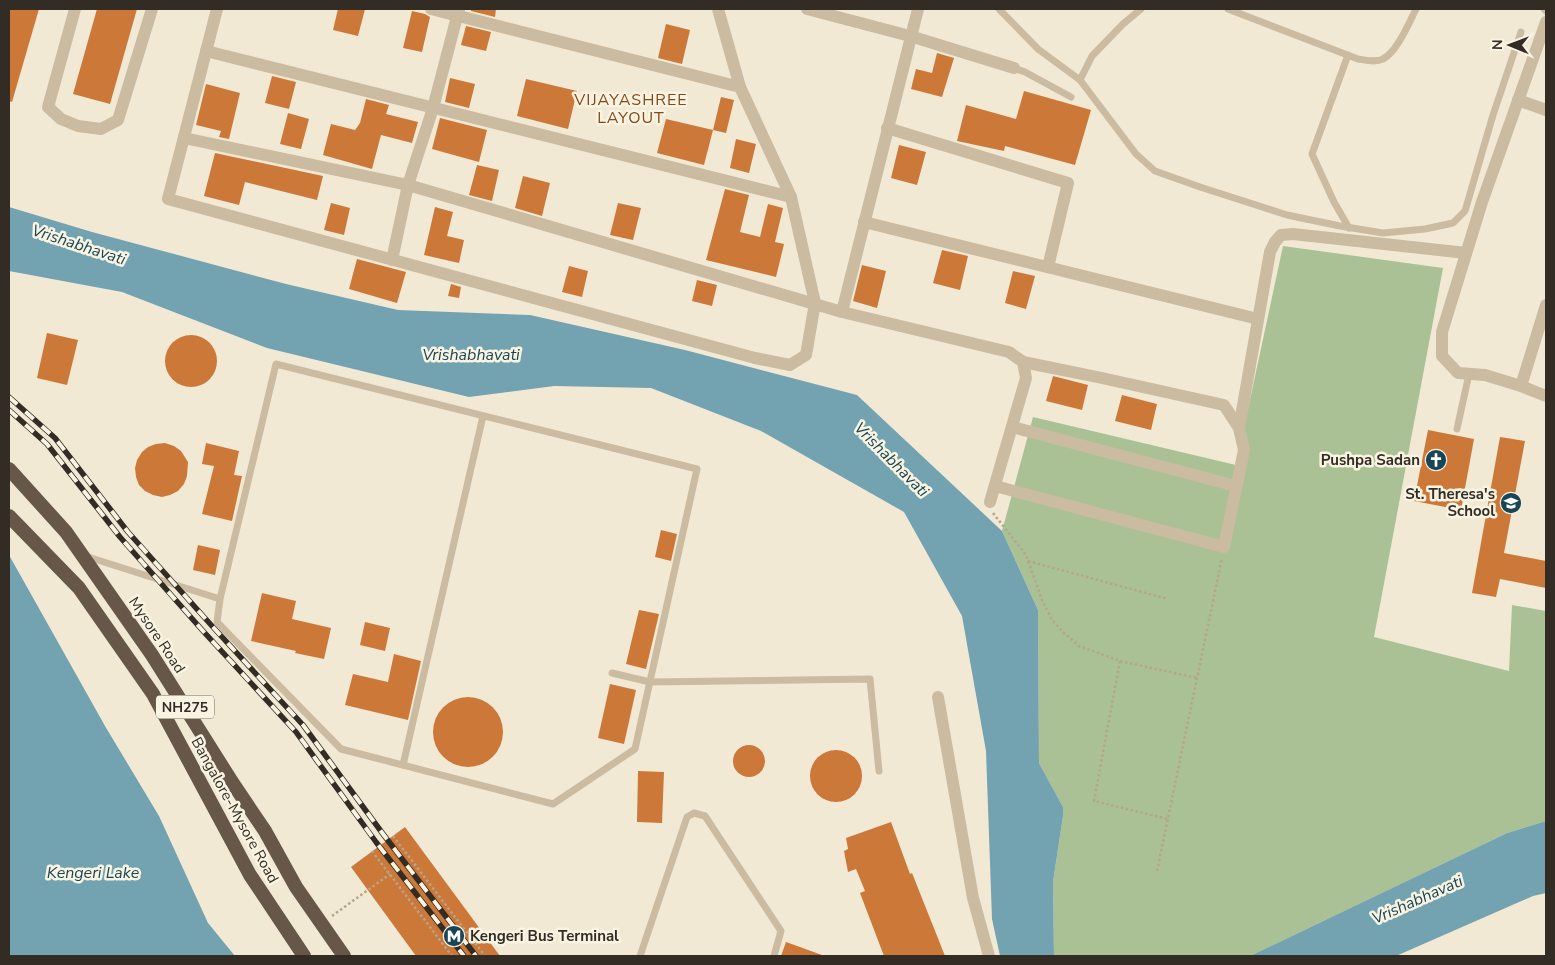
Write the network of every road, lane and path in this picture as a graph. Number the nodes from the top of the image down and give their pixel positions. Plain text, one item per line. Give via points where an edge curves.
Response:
1 (75, 9) edge
2 (152, 9) edge
3 (217, 9) edge
4 (431, 9) edge
5 (718, 9) edge
6 (807, 9) edge
7 (918, 9) edge
8 (999, 9) edge
9 (1141, 9) edge
10 (1228, 9) edge
11 (1416, 9) edge
12 (458, 12) edge
13 (1546, 22) edge
14 (1521, 32) dead end
15 (910, 36) junction
16 (206, 51) junction
17 (1348, 55) junction
18 (1014, 68) joint
19 (1080, 80) junction
20 (740, 87) junction
21 (1071, 97) dead end
22 (1518, 100) junction
23 (432, 108) junction
24 (1546, 110) edge
25 (887, 128) junction
26 (184, 138) junction
27 (408, 185) junction
28 (791, 197) junction
29 (864, 222) junction
30 (1349, 228) junction
31 (1466, 253) junction
32 (392, 260) junction
33 (1048, 267) junction
34 (815, 303) junction
35 (1546, 305) edge
36 (842, 312) junction
37 (1258, 319) junction
38 (1022, 362) junction
39 (1469, 374) junction
40 (1521, 386) junction
41 (1546, 396) edge
42 (483, 416) junction
43 (1012, 426) junction
44 (1239, 428) junction
45 (1457, 429) dead end
46 (9, 469) edge
47 (995, 486) junction
48 (1236, 486) junction
49 (990, 502) joint
50 (9, 516) edge
51 (1224, 546) junction
52 (82, 555) junction
53 (1028, 561) junction
54 (220, 599) junction
55 (1168, 599) dead end
56 (1120, 661) junction
57 (612, 673) dead end
58 (1197, 678) junction
59 (650, 682) junction
60 (938, 697) dead end
61 (404, 765) junction
62 (879, 771) dead end
63 (1168, 819) junction
64 (393, 836) dead end
65 (372, 851) dead end
66 (1157, 870) dead end
67 (390, 874) junction
68 (321, 924) junction
69 (304, 956) edge
70 (344, 956) edge
71 (452, 956) edge
72 (485, 956) edge
73 (640, 956) edge
74 (774, 956) edge
75 (989, 956) edge

1 - 2 street via 48,107 61,119 78,126 101,129 118,120
3 - 16 street
4 - 12 street
5 - 20 street
6 - 15 street
7 - 15 street
8 - 19 lane via 1038,49
9 - 19 lane via 1092,56
10 - 17 lane
11 - 17 lane via 1394,48 1382,60 1371,61
12 - 20 street
12 - 23 street
13 - 22 street
14 - 30 lane via 1465,211 1454,223 1425,229 1383,233
15 - 18 street
15 - 25 street
16 - 23 street
16 - 26 street
17 - 30 lane via 1312,154
18 - 21 lane
19 - 30 lane via 1136,154 1155,171 1287,215
20 - 28 street
22 - 24 street
22 - 31 street
23 - 27 street
23 - 28 street
25 - 29 street
25 - 33 street via 1068,183
26 - 27 street
26 - 32 street via 168,199
27 - 32 street
27 - 34 street
28 - 34 street
29 - 33 street
29 - 36 street
31 - 37 street via 1281,235 1270,252
31 - 39 street via 1442,332 1442,356 1458,373
32 - 34 street via 790,365 806,356
33 - 37 street
34 - 36 street
35 - 40 street
36 - 38 street via 1009,352
37 - 44 street
38 - 43 street via 1026,378
38 - 44 street via 1224,405
39 - 40 street via 1485,375
39 - 45 lane
40 - 41 street
42 - 54 lane via 276,364
42 - 59 lane via 697,469
42 - 61 lane
43 - 47 street
43 - 48 street
44 - 48 street via 1244,450
46 - 52 highway, Mysore Road / NH275 via 66,532
47 - 49 street
47 - 51 street
48 - 51 street
49 - 53 path via 994,516 1026,554
50 - 69 highway, Bangalore-Mysore Road / NH275 via 79,588 153,694 250,874
51 - 58 path
52 - 54 lane
52 - 68 highway, Mysore Road / NH275 via 152,655 266,831
53 - 55 path
53 - 56 path via 1042,600 1062,631 1080,646
54 - 61 lane via 217,622 341,749
56 - 58 path
56 - 63 path via 1094,801
57 - 59 lane
58 - 63 path
59 - 61 lane via 635,748 553,804
59 - 62 lane via 870,679
60 - 75 street via 973,898
63 - 66 path
64 - 72 path
65 - 67 path
67 - 68 path
67 - 71 path
68 - 70 highway, Mysore Road / NH275
73 - 74 lane via 687,817 694,813 705,816 781,931

